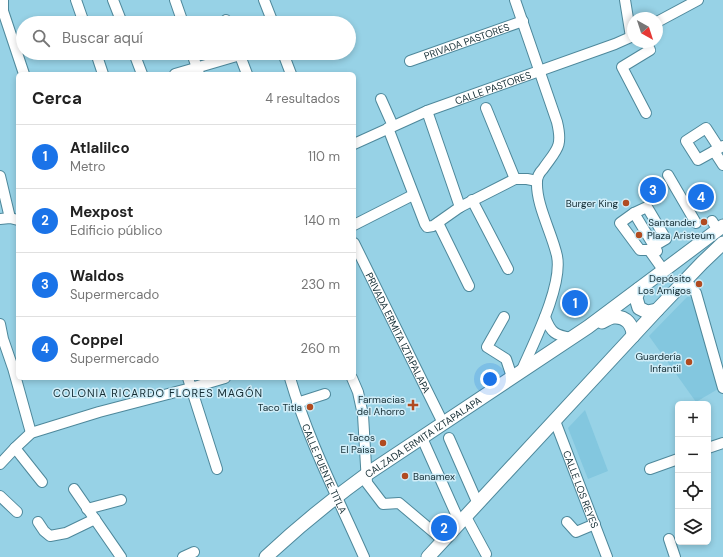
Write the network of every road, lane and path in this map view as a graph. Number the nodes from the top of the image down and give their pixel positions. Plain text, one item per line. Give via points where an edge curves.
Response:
1 (3, 0) edge
2 (76, 0) edge
3 (112, 0) edge
4 (175, 0) edge
5 (264, 0) edge
6 (515, 0) edge
7 (624, 0) edge
8 (698, 0) edge
9 (627, 14) edge
10 (82, 16) edge
11 (119, 16) edge
12 (180, 16) edge
13 (270, 16) edge
14 (663, 19) edge
15 (523, 21) junction
16 (627, 38) edge
17 (649, 48) edge
18 (16, 50) edge
19 (19, 60) edge
20 (98, 60) edge
21 (137, 60) edge
22 (194, 60) edge
23 (225, 60) edge
24 (241, 60) edge
25 (286, 60) edge
26 (410, 61) dead end
27 (540, 70) junction
28 (198, 71) edge
29 (23, 72) edge
30 (102, 72) edge
31 (141, 72) edge
32 (246, 72) edge
33 (290, 72) edge
34 (381, 99) dead end
35 (486, 108) dead end
36 (427, 111) junction
37 (646, 113) dead end
38 (390, 127) junction
39 (356, 143) edge
40 (719, 148) edge
41 (723, 165) edge
42 (668, 175) dead end
43 (0, 176) edge
44 (515, 179) junction
45 (537, 181) junction
46 (413, 195) junction
47 (472, 200) junction
48 (460, 207) junction
49 (634, 213) junction
50 (9, 219) edge
51 (438, 223) junction
52 (356, 224) edge
53 (718, 226) edge
54 (701, 230) junction
55 (723, 243) edge
56 (654, 246) junction
57 (356, 247) edge
58 (508, 269) dead end
59 (665, 269) junction
60 (686, 280) junction
61 (469, 286) dead end
62 (639, 289) junction
63 (657, 310) junction
64 (504, 317) dead end
65 (545, 317) junction
66 (0, 324) edge
67 (588, 327) junction
68 (633, 336) junction
69 (571, 338) junction
70 (2, 340) edge
71 (516, 374) junction
72 (16, 376) edge
73 (17, 380) edge
74 (189, 380) edge
75 (218, 380) edge
76 (291, 380) edge
77 (353, 380) edge
78 (191, 388) junction
79 (723, 388) edge
80 (325, 394) dead end
81 (297, 403) junction
82 (554, 421) junction
83 (443, 424) junction
84 (31, 433) junction
85 (422, 438) junction
86 (449, 438) dead end
87 (723, 443) edge
88 (711, 447) edge
89 (15, 448) junction
90 (675, 460) edge
91 (0, 464) edge
92 (217, 469) dead end
93 (650, 469) dead end
94 (367, 474) junction
95 (42, 482) dead end
96 (74, 489) dead end
97 (0, 496) edge
98 (337, 496) junction
99 (121, 500) dead end
100 (478, 504) junction
101 (87, 510) junction
102 (17, 512) dead end
103 (95, 519) junction
104 (463, 520) junction
105 (38, 522) dead end
106 (567, 522) dead end
107 (595, 524) junction
108 (669, 539) dead end
109 (444, 540) junction
110 (194, 552) dead end
111 (486, 554) dead end
112 (121, 557) edge
113 (183, 557) edge
114 (266, 557) edge
115 (364, 557) edge
116 (428, 557) edge
117 (607, 557) edge
118 (676, 557) edge

1 - 18 street via 3,11
2 - 10 street
3 - 11 street
4 - 12 street
5 - 13 street
6 - 15 street
7 - 9 street
8 - 14 street
15 - 26 street, PRIVADA PASTORES
15 - 27 street
16 - 27 street, CALLE PASTORES
17 - 37 street via 650,50 622,66
19 - 29 street
20 - 30 street
21 - 31 street
22 - 28 street
23 - 28 street
24 - 32 street
25 - 33 street
27 - 36 street, CALLE PASTORES
27 - 45 street via 560,134 556,152 540,172
34 - 38 street
35 - 44 street
36 - 38 street, CALLE PASTORES
36 - 48 street
38 - 39 street, CALLE PASTORES
38 - 46 street
40 - 41 street
42 - 54 street via 680,189
43 - 50 street
44 - 45 street
44 - 47 street
45 - 65 street via 557,257 557,273
46 - 51 street via 427,227
46 - 52 street
47 - 48 street
47 - 58 street
48 - 51 street
49 - 56 street
49 - 56 street via 647,207 666,238
49 - 59 street via 620,223 640,250 649,250
51 - 61 street
53 - 54 main road, CALZADA ERMITA IZTAPALAPA
54 - 59 main road, CALZADA ERMITA IZTAPALAPA
55 - 60 main road
56 - 59 street
57 - 83 street, PRIVADA ERMITA IZTAPALAPA
59 - 62 main road, CALZADA ERMITA IZTAPALAPA
60 - 63 main road
60 - 79 street via 696,293
62 - 63 main road via 636,298 639,308 648,312
62 - 67 main road, CALZADA ERMITA IZTAPALAPA
63 - 68 main road
64 - 71 street via 487,347 506,359
65 - 69 street via 554,334
65 - 71 street
66 - 70 street
67 - 68 main road via 612,317 619,317 629,323
67 - 69 main road, CALZADA ERMITA IZTAPALAPA
68 - 82 main road
69 - 71 main road, CALZADA ERMITA IZTAPALAPA
70 - 72 street
71 - 83 main road, CALZADA ERMITA IZTAPALAPA
73 - 84 street
74 - 78 street
75 - 78 street
76 - 81 street, CALLE PUENTE TITLA
77 - 94 street via 363,415
78 - 84 street
78 - 92 street
80 - 81 street
81 - 98 street, CALLE PUENTE TITLA
82 - 100 main road
82 - 107 street, CALLE LOS REYES
83 - 85 main road, CALZADA ERMITA IZTAPALAPA
84 - 89 street
85 - 94 main road, CALZADA ERMITA IZTAPALAPA
85 - 104 street
86 - 100 street
87 - 88 street
89 - 91 street
89 - 95 street
90 - 93 street
94 - 98 main road, CALZADA ERMITA IZTAPALAPA
94 - 109 street via 367,483 383,504 400,504
96 - 101 street
97 - 102 street
98 - 114 main road, CALZADA ERMITA IZTAPALAPA via 292,532
98 - 115 street, CALLE PUENTE TITLA
99 - 101 street
100 - 104 main road
101 - 103 street
103 - 105 street via 66,533 50,536
103 - 112 street
104 - 109 main road
104 - 111 street
106 - 107 street via 576,532
107 - 117 street, CALLE LOS REYES
108 - 118 street
109 - 116 main road
110 - 113 street

